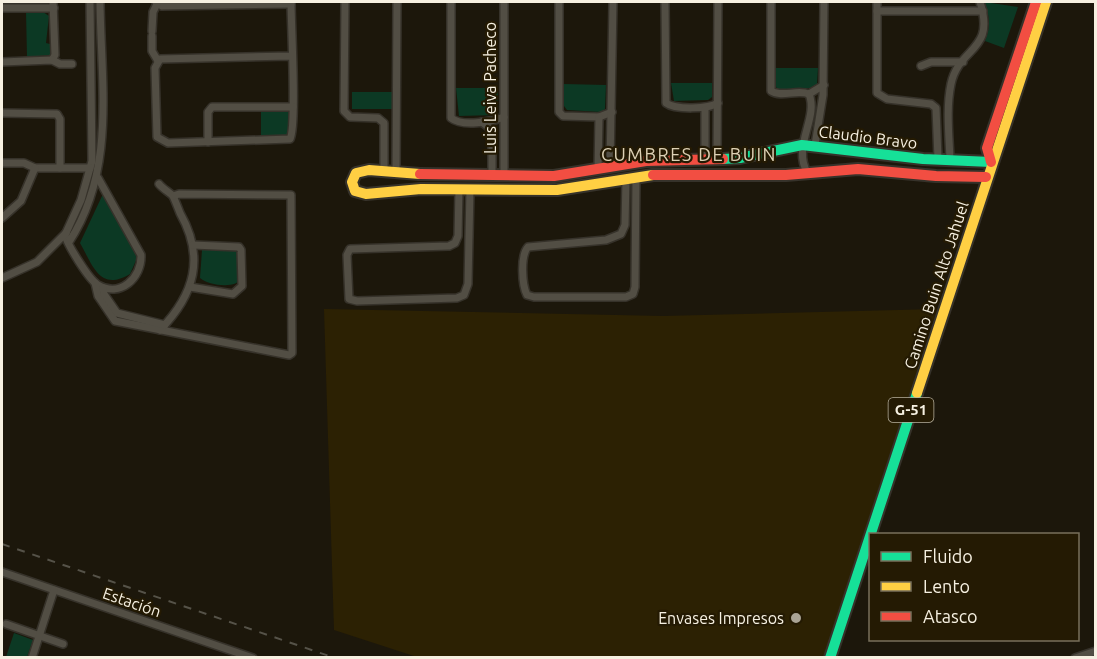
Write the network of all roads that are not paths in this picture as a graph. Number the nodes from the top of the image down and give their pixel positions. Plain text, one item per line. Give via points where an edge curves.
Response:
1 (90, 2) edge
2 (100, 2) edge
3 (345, 2) edge
4 (397, 2) edge
5 (451, 2) edge
6 (504, 2) edge
7 (559, 2) edge
8 (613, 2) edge
9 (665, 2) edge
10 (718, 2) edge
11 (771, 2) edge
12 (824, 2) edge
13 (877, 2) edge
14 (980, 2) edge
15 (1036, 2) edge
16 (1046, 2) edge
17 (156, 3) edge
18 (291, 3) edge
19 (54, 4) edge
20 (2, 8) edge
21 (877, 11) junction
22 (983, 11) junction
23 (292, 56) junction
24 (52, 60) junction
25 (158, 61) junction
26 (2, 62) edge
27 (963, 62) junction
28 (72, 64) dead end
29 (921, 66) dead end
30 (824, 85) junction
31 (808, 94) junction
32 (950, 97) junction
33 (718, 103) junction
34 (931, 104) junction
35 (293, 107) junction
36 (705, 110) junction
37 (398, 112) junction
38 (612, 112) junction
39 (2, 113) edge
40 (504, 117) junction
41 (599, 117) junction
42 (379, 119) junction
43 (482, 122) junction
44 (102, 129) junction
45 (92, 130) junction
46 (208, 142) junction
47 (802, 145) junction
48 (815, 145) junction
49 (933, 159) junction
50 (950, 159) junction
51 (705, 160) junction
52 (717, 160) junction
53 (646, 161) junction
54 (991, 162) junction
55 (2, 163) edge
56 (610, 166) junction
57 (35, 168) junction
58 (60, 168) junction
59 (90, 168) junction
60 (598, 169) junction
61 (390, 173) junction
62 (421, 174) junction
63 (808, 174) junction
64 (492, 175) junction
65 (504, 175) junction
66 (540, 176) junction
67 (650, 176) junction
68 (928, 176) junction
69 (986, 177) junction
70 (98, 178) junction
71 (631, 178) junction
72 (159, 184) dead end
73 (421, 189) junction
74 (459, 189) junction
75 (470, 189) junction
76 (539, 190) junction
77 (173, 196) junction
78 (2, 218) edge
79 (66, 233) junction
80 (621, 234) junction
81 (636, 239) junction
82 (469, 240) junction
83 (455, 241) junction
84 (69, 242) junction
85 (193, 245) junction
86 (468, 254) junction
87 (2, 278) edge
88 (95, 283) junction
89 (190, 286) junction
90 (103, 288) junction
91 (162, 327) junction
92 (870, 533) edge
93 (869, 537) edge
94 (2, 572) edge
95 (54, 590) junction
96 (6, 624) dead end
97 (39, 635) junction
98 (63, 644) dead end
99 (1095, 651) edge
100 (32, 657) edge
101 (253, 657) edge
102 (830, 657) edge
103 (1075, 657) edge

1 - 45 street
2 - 44 street
3 - 42 street via 344,111 350,117
4 - 37 street
5 - 43 street via 450,113 453,119
6 - 40 street, Luis Leiva Pacheco
7 - 41 street via 561,115
8 - 38 street
9 - 36 street via 666,101 670,106
10 - 33 street
11 - 31 street via 770,87 773,92
12 - 30 street
13 - 21 street
14 - 22 street
15 - 54 street, Camino Buin Alto Jahuel / G-51 via 987,148
16 - 54 street, Camino Buin Alto Jahuel / G-51
17 - 18 street
17 - 25 street via 152,34 153,54
18 - 23 street
19 - 20 street
19 - 24 street
21 - 22 street
21 - 34 street via 877,93 887,99
22 - 27 street via 984,31
23 - 25 street via 165,57
23 - 35 street
24 - 26 street
24 - 28 street
25 - 46 street via 157,137 164,142
27 - 29 street via 931,62
27 - 32 street via 952,79
30 - 31 street
30 - 48 street
31 - 47 street via 810,106
32 - 34 street
32 - 50 street
33 - 36 street
33 - 52 street
34 - 49 street via 938,116
35 - 46 street via 293,134 287,141
35 - 46 street via 212,107 208,112
36 - 51 street
37 - 42 street
37 - 61 street
38 - 41 street
38 - 56 street
39 - 58 street via 57,114
40 - 43 street
40 - 65 street, Luis Leiva Pacheco
41 - 60 street
42 - 61 street via 385,127
43 - 64 street, Luis Leiva Pacheco via 490,125 492,132
44 - 45 street
44 - 70 street
45 - 59 street
47 - 48 street, Claudio Bravo
47 - 52 street, Claudio Bravo
47 - 63 street, Claudio Bravo via 801,161
48 - 49 street, Claudio Bravo
49 - 50 street, Claudio Bravo
49 - 68 street, Claudio Bravo
50 - 54 street, Claudio Bravo
51 - 52 street, Claudio Bravo
51 - 53 street, Claudio Bravo
53 - 56 street, Claudio Bravo
53 - 67 street
54 - 69 street, Camino Buin Alto Jahuel / G-51
55 - 57 street via 24,163
56 - 60 street, Claudio Bravo
57 - 58 street
57 - 78 street via 21,201
58 - 59 street
59 - 79 street
60 - 66 street, Claudio Bravo
61 - 62 street, Claudio Bravo
61 - 73 street, Claudio Bravo via 358,172 352,179 353,189 366,194
62 - 64 street, Claudio Bravo
62 - 73 street
63 - 67 street, Claudio Bravo
63 - 68 street, Claudio Bravo via 873,169
64 - 65 street, Claudio Bravo
65 - 66 street, Claudio Bravo
66 - 76 street
67 - 71 street, Claudio Bravo
68 - 69 street, Claudio Bravo
69 - 92 street, Camino Buin Alto Jahuel / G-51
70 - 84 street via 85,215
70 - 90 street via 137,244 141,260 131,282 116,289
71 - 76 street, Claudio Bravo via 579,188
71 - 80 street
71 - 81 street
72 - 77 street
73 - 74 street, Claudio Bravo
74 - 75 street, Claudio Bravo
74 - 83 street
75 - 76 street, Claudio Bravo
75 - 82 street
77 - 85 street
77 - 91 street via 292,196 293,352 289,355
79 - 84 street
79 - 87 street via 37,262
80 - 81 street
80 - 81 street via 606,240 526,248 524,288 529,296 633,294
82 - 83 street
82 - 86 street
83 - 86 street
83 - 86 street via 350,249 349,299 357,302 462,297 468,284
84 - 88 street
85 - 89 street
85 - 89 street via 238,246 242,286 233,294
88 - 90 street
88 - 91 street via 112,318
89 - 91 street via 178,310
90 - 91 street via 117,313
93 - 102 street, Camino Buin Alto Jahuel / G-51
94 - 95 street, Estación
95 - 97 street
95 - 101 street, Estación
96 - 97 street
97 - 98 street
97 - 100 street
99 - 103 street

